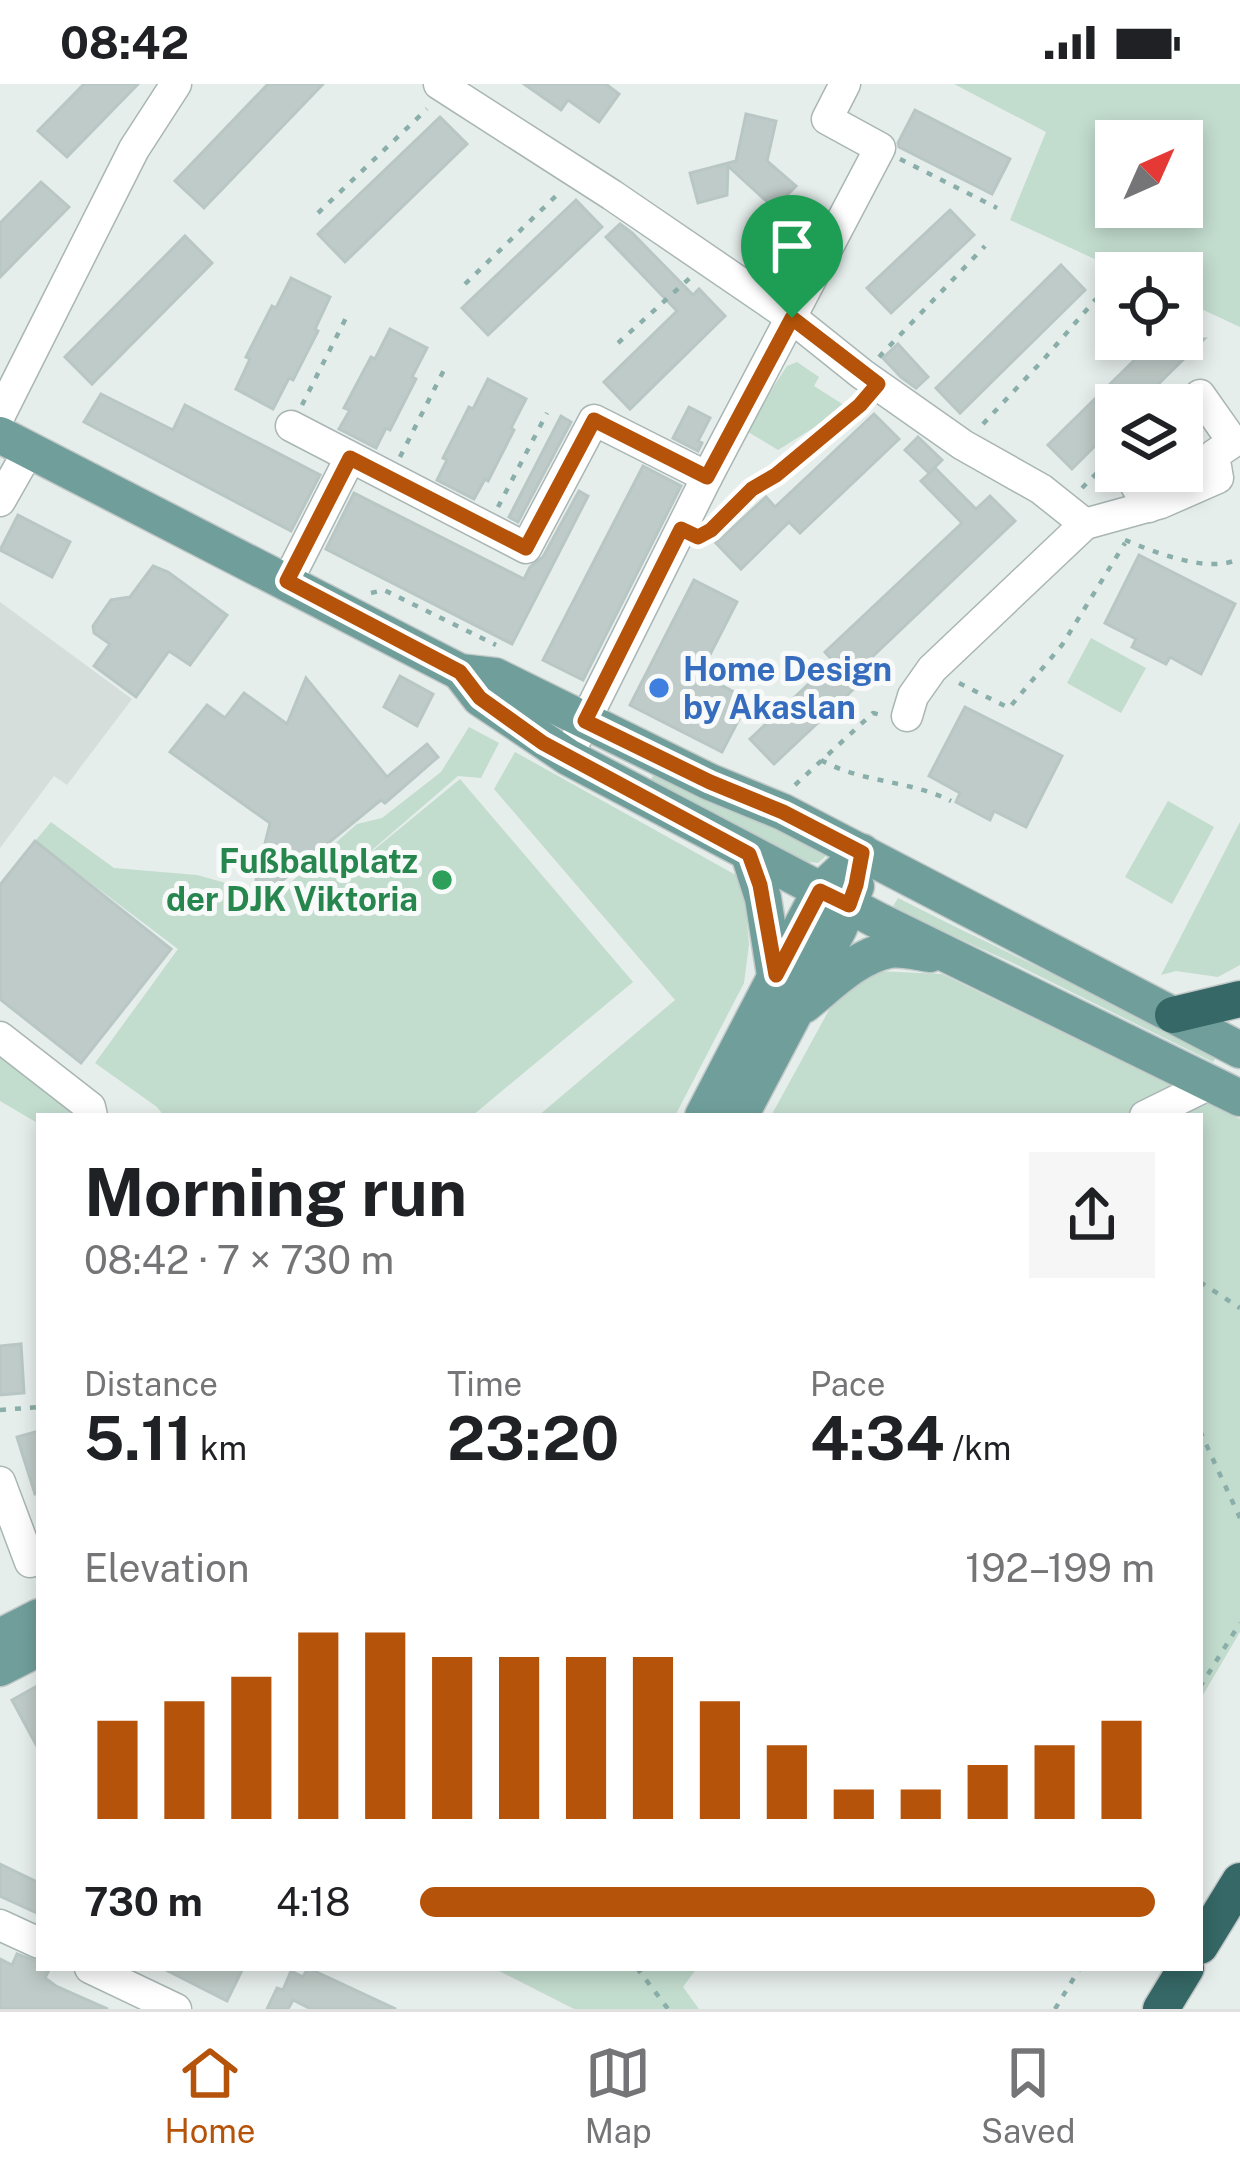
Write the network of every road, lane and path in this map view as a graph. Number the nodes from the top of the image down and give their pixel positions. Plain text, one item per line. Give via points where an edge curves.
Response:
1 (176, 84) edge
2 (845, 84) edge
3 (444, 86) edge
4 (880, 148) junction
5 (578, 175) junction
6 (997, 208) dead end
7 (318, 213) dead end
8 (985, 246) dead end
9 (709, 261) junction
10 (465, 284) dead end
11 (1095, 300) edge
12 (348, 314) dead end
13 (792, 318) junction
14 (618, 343) dead end
15 (447, 364) dead end
16 (870, 379) junction
17 (1203, 399) edge
18 (547, 413) dead end
19 (0, 415) edge
20 (291, 426) joint
21 (14, 442) edge
22 (963, 445) junction
23 (350, 458) junction
24 (1203, 471) edge
25 (707, 477) junction
26 (389, 478) junction
27 (1106, 492) edge
28 (1134, 492) edge
29 (1173, 492) edge
30 (0, 501) edge
31 (1149, 507) junction
32 (1095, 523) junction
33 (487, 528) junction
34 (681, 529) junction
35 (1240, 558) edge
36 (287, 581) junction
37 (932, 669) junction
38 (460, 672) junction
39 (907, 716) joint
40 (585, 721) junction
41 (568, 757) junction
42 (821, 760) junction
43 (786, 793) dead end
44 (951, 801) dead end
45 (862, 853) junction
46 (749, 854) junction
47 (835, 898) junction
48 (951, 956) junction
49 (776, 975) junction
50 (1240, 999) edge
51 (792, 1015) junction
52 (1173, 1015) junction
53 (0, 1037) edge
54 (1240, 1050) edge
55 (1226, 1091) edge
56 (91, 1113) edge
57 (705, 1113) edge
58 (742, 1113) edge
59 (1155, 1113) edge
60 (1203, 1284) edge
61 (1240, 1308) edge
62 (36, 1407) edge
63 (0, 1410) edge
64 (1203, 1438) edge
65 (0, 1482) edge
66 (1240, 1518) edge
67 (30, 1562) dead end
68 (36, 1619) edge
69 (1240, 1623) edge
70 (0, 1637) edge
71 (36, 1650) edge
72 (0, 1668) edge
73 (1203, 1682) edge
74 (1240, 1881) edge
75 (0, 1925) edge
76 (1203, 1941) edge
77 (36, 1942) edge
78 (96, 1971) edge
79 (640, 1971) edge
80 (1078, 1971) edge
81 (1184, 1971) edge
82 (176, 2009) edge
83 (668, 2009) edge
84 (1055, 2009) edge
85 (1161, 2009) edge

1 - 19 street via 134,149
2 - 4 street via 827,119
3 - 5 street
3 - 7 path
4 - 6 path
4 - 13 street
5 - 9 street
5 - 10 path
8 - 16 path
9 - 13 street
9 - 14 path
11 - 22 path
12 - 20 path
13 - 16 street
13 - 25 street
15 - 26 path
16 - 22 street
16 - 34 path via 860,405 711,530 698,537
17 - 24 street via 1232,442
18 - 33 path
20 - 23 street
21 - 30 street
21 - 36 main road
22 - 32 street
23 - 26 street
23 - 36 street
25 - 33 street via 594,420 526,548
25 - 34 street
26 - 33 street
27 - 32 path
28 - 31 street
29 - 31 street
31 - 32 street
32 - 35 path via 1172,558
32 - 37 street
32 - 37 path via 1062,645 1009,708
34 - 40 street
36 - 38 main road
37 - 39 street
38 - 40 main road via 495,676
38 - 41 main road via 500,714
39 - 42 path via 873,713
40 - 41 street
40 - 45 main road
41 - 46 main road
42 - 43 path
42 - 44 path
45 - 47 main road
45 - 52 main road
46 - 47 main road
46 - 49 main road
47 - 48 main road
47 - 49 main road
47 - 51 main road
48 - 51 main road via 893,949 872,956
48 - 55 main road
49 - 57 main road
50 - 52 highway
51 - 58 main road
52 - 54 main road
53 - 56 street
55 - 59 street
60 - 61 path
62 - 63 path
64 - 66 path
65 - 67 street
68 - 70 main road
69 - 73 path
71 - 72 main road
74 - 76 highway
75 - 77 street
78 - 82 street
79 - 83 path
80 - 84 path
81 - 85 highway

